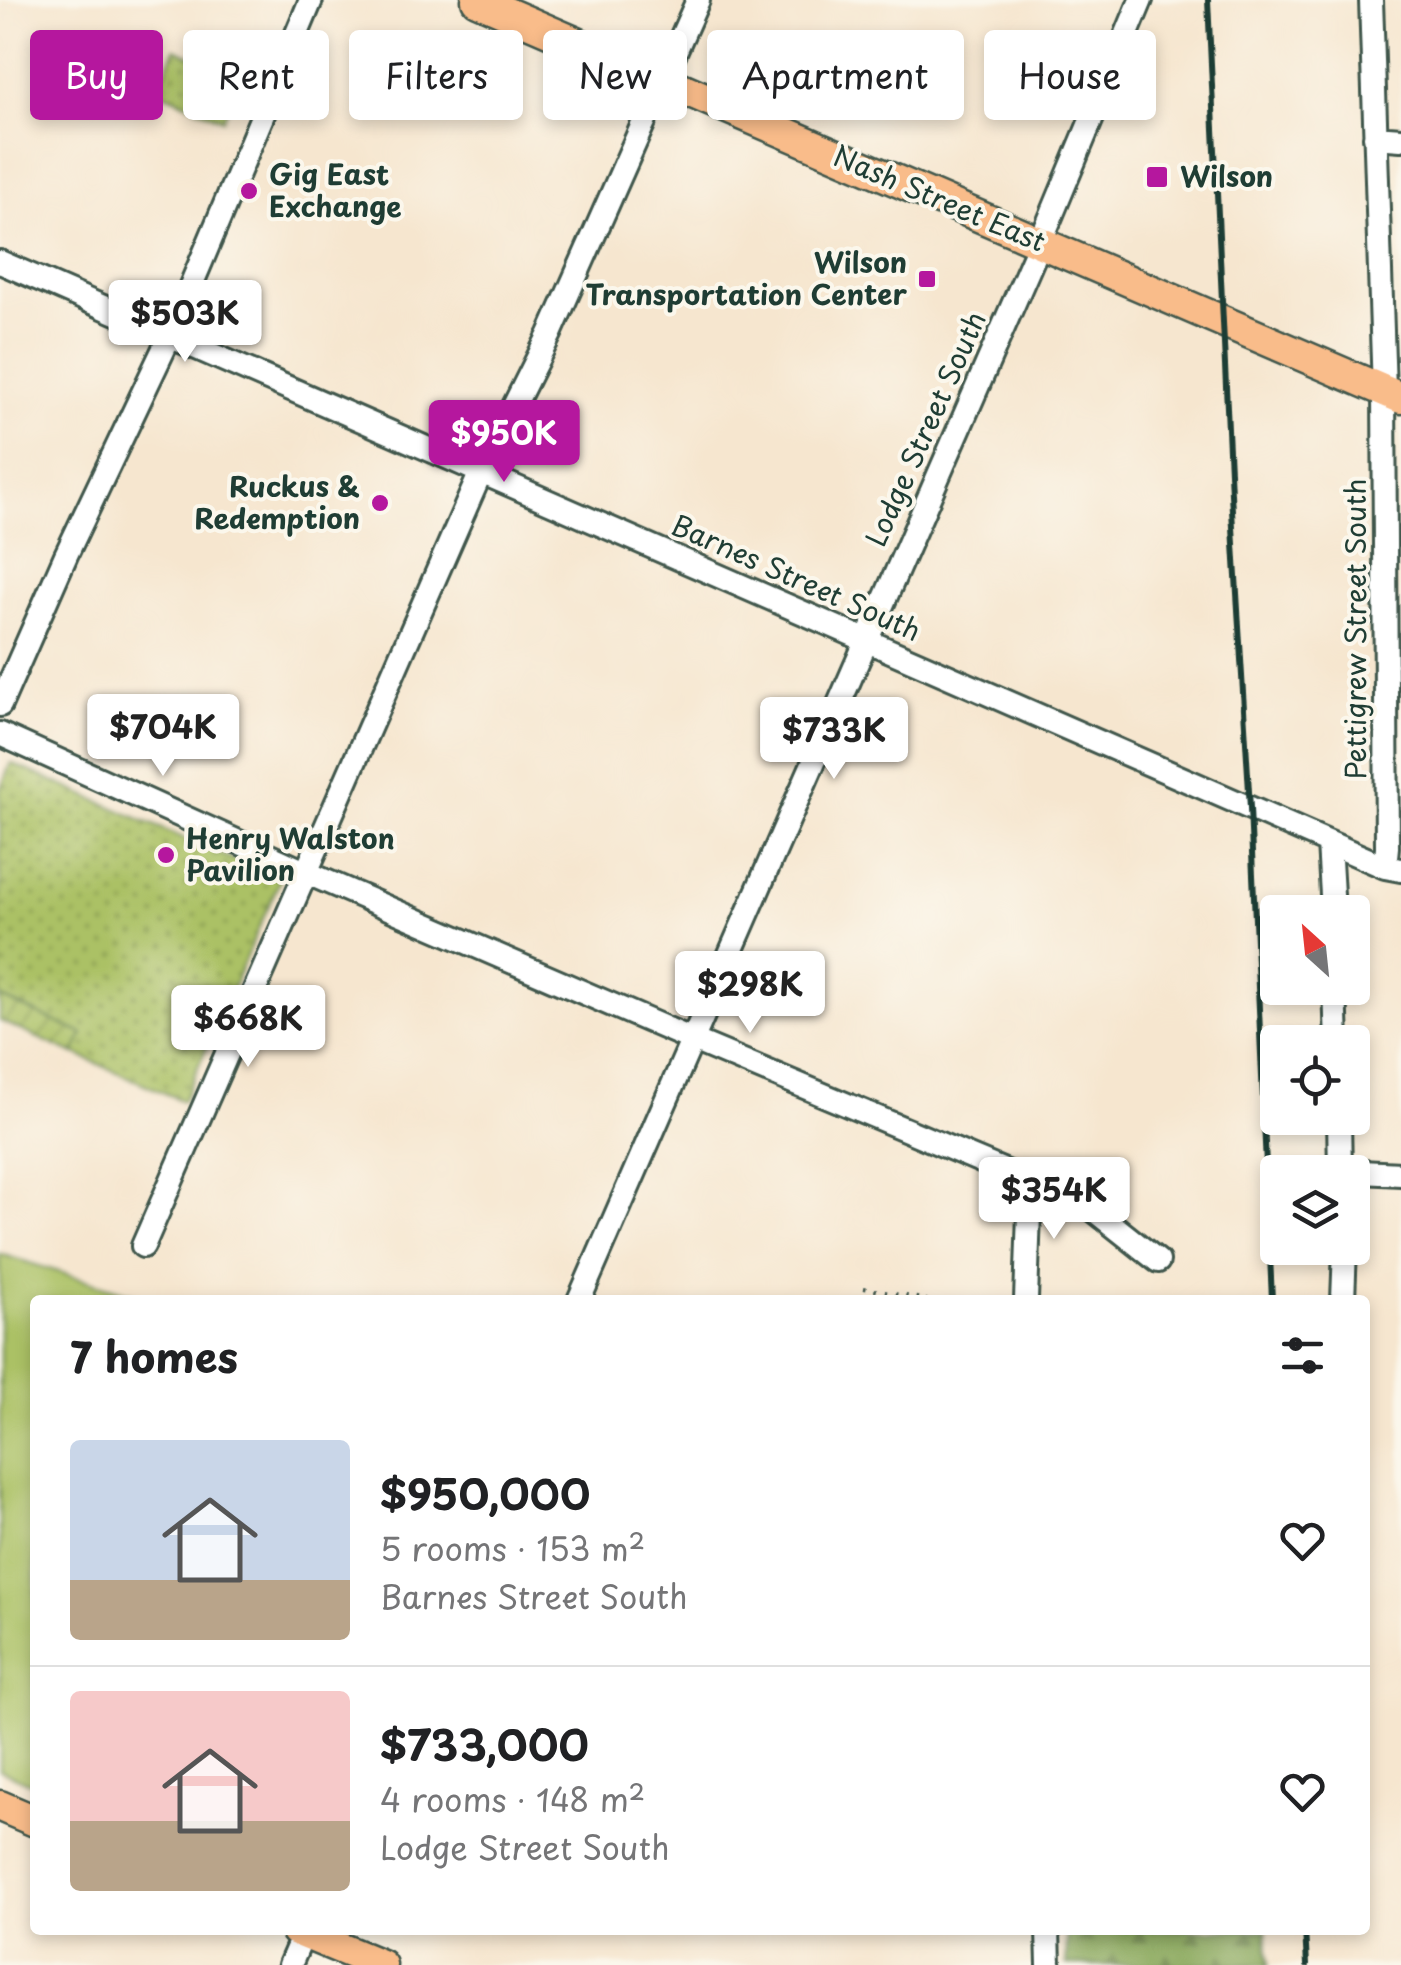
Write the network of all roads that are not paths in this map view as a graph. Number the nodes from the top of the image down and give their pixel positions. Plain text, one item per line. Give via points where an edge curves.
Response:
1 (311, 0) edge
2 (477, 0) edge
3 (698, 0) edge
4 (1141, 0) edge
5 (1371, 0) edge
6 (546, 30) edge
7 (684, 30) edge
8 (687, 91) edge
9 (644, 120) edge
10 (1375, 137) junction
11 (1401, 139) edge
12 (1040, 243) junction
13 (0, 262) edge
14 (1390, 310) edge
15 (168, 338) junction
16 (1392, 394) edge
17 (481, 472) junction
18 (866, 641) junction
19 (0, 705) edge
20 (0, 734) edge
21 (1329, 842) junction
22 (1393, 868) edge
23 (305, 872) junction
24 (1332, 895) edge
25 (693, 1040) junction
26 (1370, 1173) edge
27 (1401, 1174) edge
28 (1030, 1183) junction
29 (143, 1246) dead end
30 (1158, 1261) dead end
31 (1344, 1265) edge
32 (581, 1295) edge
33 (1026, 1295) edge
34 (1343, 1295) edge
35 (0, 1806) edge
36 (30, 1819) edge
37 (300, 1935) edge
38 (310, 1935) edge
39 (1048, 1935) edge
40 (290, 1965) edge
41 (381, 1965) edge
42 (1049, 1965) edge

1 - 15 street
2 - 6 main road, Nash Street East
3 - 7 street
4 - 12 street, Lodge Street South
5 - 10 street, Pettigrew Street South
8 - 12 main road, Nash Street East
9 - 17 street
10 - 11 street
10 - 14 street, Pettigrew Street South
12 - 16 main road, Nash Street East
12 - 18 street, Lodge Street South
13 - 15 street, Barnes Street South
14 - 16 street, Pettigrew Street South
15 - 17 street, Barnes Street South
15 - 19 street
16 - 22 street, Pettigrew Street South via 1387,847
17 - 18 street, Barnes Street South
17 - 23 street
18 - 21 street, Barnes Street South
18 - 25 street, Lodge Street South
20 - 23 street
21 - 22 street, Barnes Street South
21 - 24 street
23 - 25 street
23 - 29 street
25 - 28 street
25 - 32 street, Lodge Street South
26 - 27 street
28 - 30 street via 1090,1207
28 - 33 street
31 - 34 street
35 - 36 main road
37 - 40 street
38 - 41 main road
39 - 42 street

